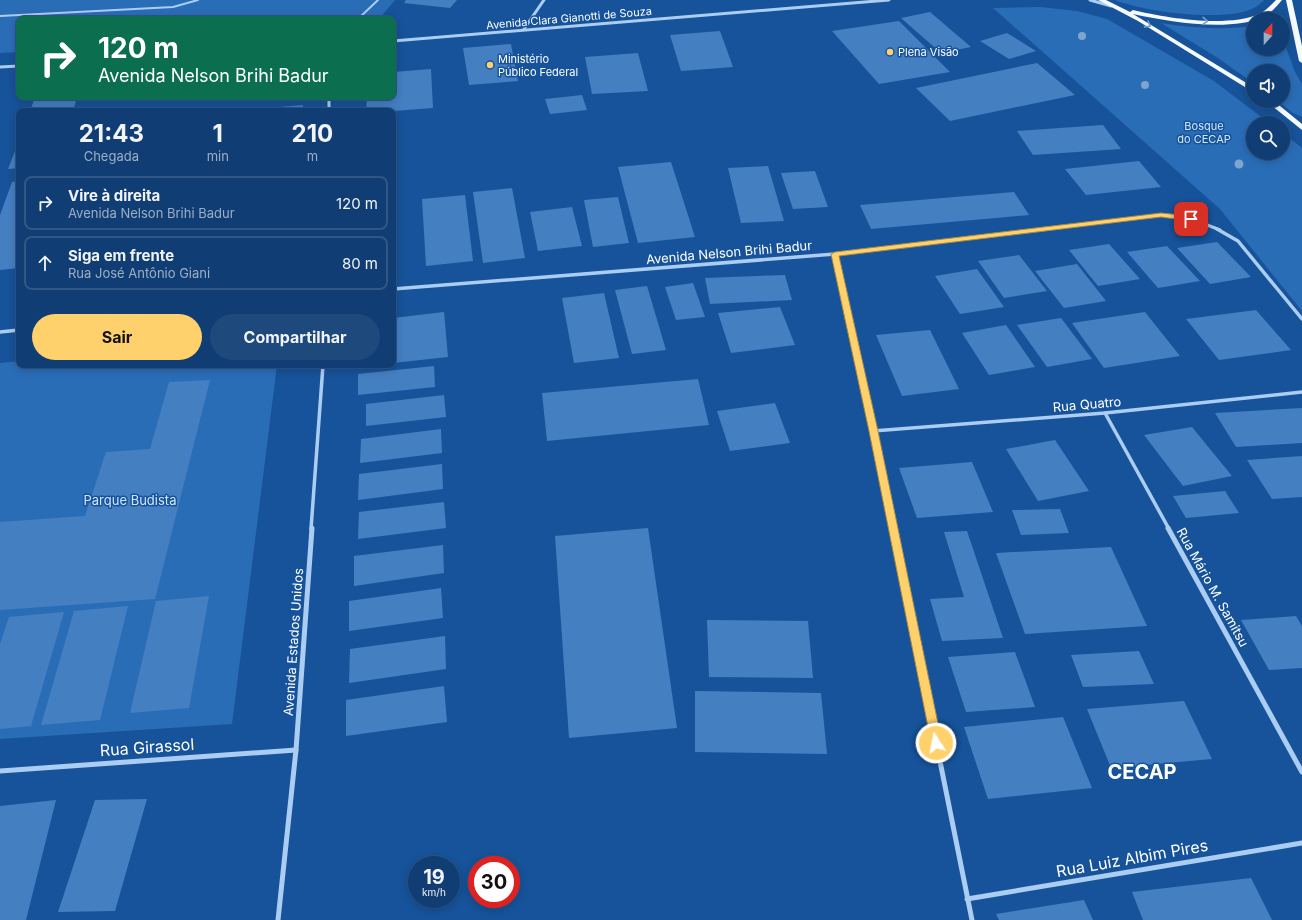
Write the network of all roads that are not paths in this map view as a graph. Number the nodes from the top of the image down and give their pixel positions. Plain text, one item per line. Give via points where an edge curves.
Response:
1 (198, 0) edge
2 (378, 0) edge
3 (544, 0) edge
4 (889, 0) edge
5 (1090, 0) edge
6 (1101, 0) edge
7 (1279, 0) edge
8 (1290, 0) edge
9 (1112, 6) junction
10 (40, 15) joint
11 (0, 16) edge
12 (361, 16) edge
13 (524, 29) junction
14 (396, 41) edge
15 (1302, 61) edge
16 (16, 66) edge
17 (0, 67) edge
18 (1246, 86) edge
19 (1278, 108) edge
20 (1302, 128) edge
21 (835, 254) junction
22 (396, 289) edge
23 (1302, 319) edge
24 (16, 330) edge
25 (0, 332) edge
26 (323, 368) edge
27 (1302, 392) edge
28 (1105, 413) junction
29 (874, 431) junction
30 (296, 750) junction
31 (0, 771) edge
32 (1302, 772) edge
33 (1302, 843) edge
34 (967, 899) junction
35 (278, 920) edge
36 (972, 920) edge

1 - 10 lane via 177,6
2 - 12 lane
3 - 13 street
4 - 13 street, Avenida Clara Gianotti de Souza
5 - 9 street
6 - 9 main road
9 -> 7 main road via 1135,13 1173,19 1232,21 1261,16
8 - 15 main road
9 -> 18 main road via 1140,20
10 - 11 lane
13 - 14 street, Avenida Clara Gianotti de Souza
16 - 17 street
19 - 20 main road
21 - 22 street, Avenida Nelson Brihi Badur
21 - 23 street, Avenida Nelson Brihi Badur via 1161,215 1191,219 1207,223 1238,241
21 - 29 street
24 - 25 street
26 - 30 street, Avenida Estados Unidos
27 - 28 street, Rua Quatro
28 - 29 street, Rua Quatro
28 - 32 street, Rua Mário M. Samitsu
29 - 34 street
30 - 31 street, Rua Girassol
30 - 35 street, Avenida Estados Unidos
33 - 34 street, Rua Luiz Albim Pires
34 - 36 street

